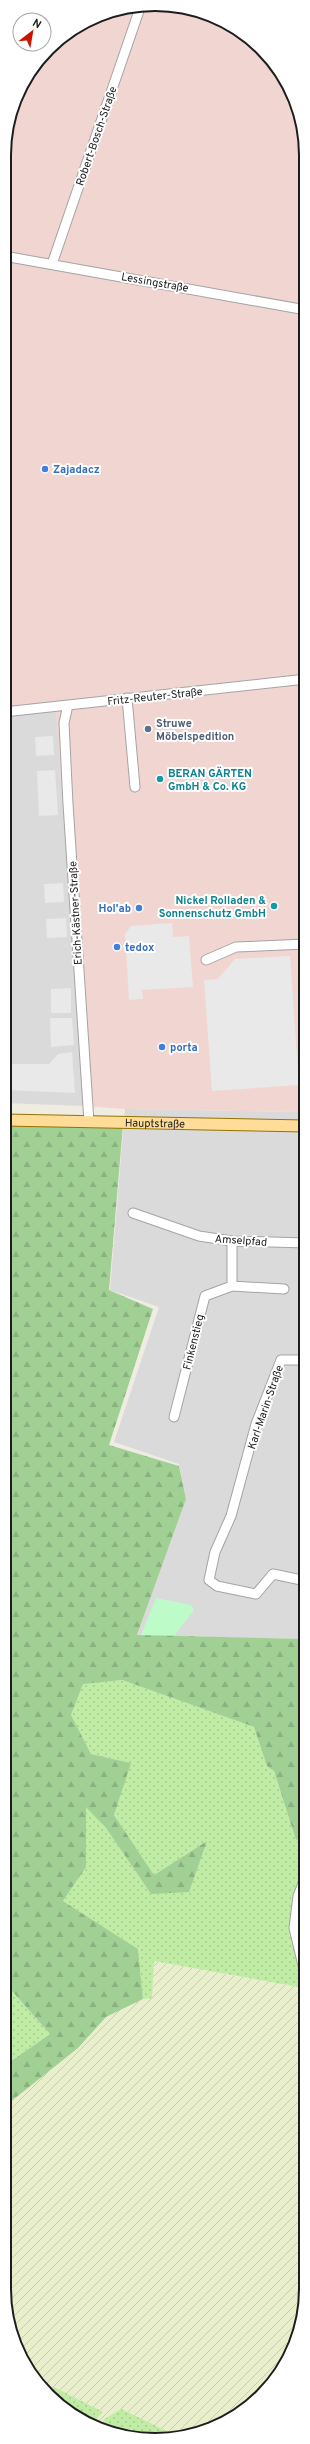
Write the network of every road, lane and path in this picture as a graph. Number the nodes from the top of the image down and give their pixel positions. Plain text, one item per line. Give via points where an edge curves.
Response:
1 (139, 12) edge
2 (11, 257) edge
3 (52, 264) junction
4 (299, 309) edge
5 (299, 681) edge
6 (127, 698) junction
7 (68, 705) junction
8 (11, 711) edge
9 (135, 787) dead end
10 (299, 944) edge
11 (206, 960) dead end
12 (11, 1120) edge
13 (89, 1122) junction
14 (299, 1126) edge
15 (132, 1213) dead end
16 (232, 1241) junction
17 (299, 1243) edge
18 (232, 1286) junction
19 (284, 1289) dead end
20 (299, 1360) edge
21 (174, 1416) dead end
22 (299, 1580) edge
23 (299, 1894) edge
24 (299, 1949) edge

1 - 3 street, Robert-Bosch-Straße
2 - 3 street, Lessingstraße
3 - 4 street, Lessingstraße
5 - 6 street, Fritz-Reuter-Straße
6 - 7 street, Fritz-Reuter-Straße
6 - 9 street
7 - 8 street, Fritz-Reuter-Straße
7 - 13 street, Erich-Kästner-Straße via 64,723 65,745
10 - 11 street via 236,947
12 - 13 main road, Hauptstraße
13 - 14 main road, Hauptstraße
15 - 16 street, Amselpfad via 199,1236
16 - 17 street, Amselpfad
16 - 18 street
18 - 19 street, Finkenstieg
18 - 21 street, Finkenstieg via 205,1296
20 - 22 street, Karl-Marin-Straße via 281,1360 256,1424 243,1478 231,1516 215,1552 208,1580 217,1586 256,1594 273,1574
23 - 24 street via 294,1928

